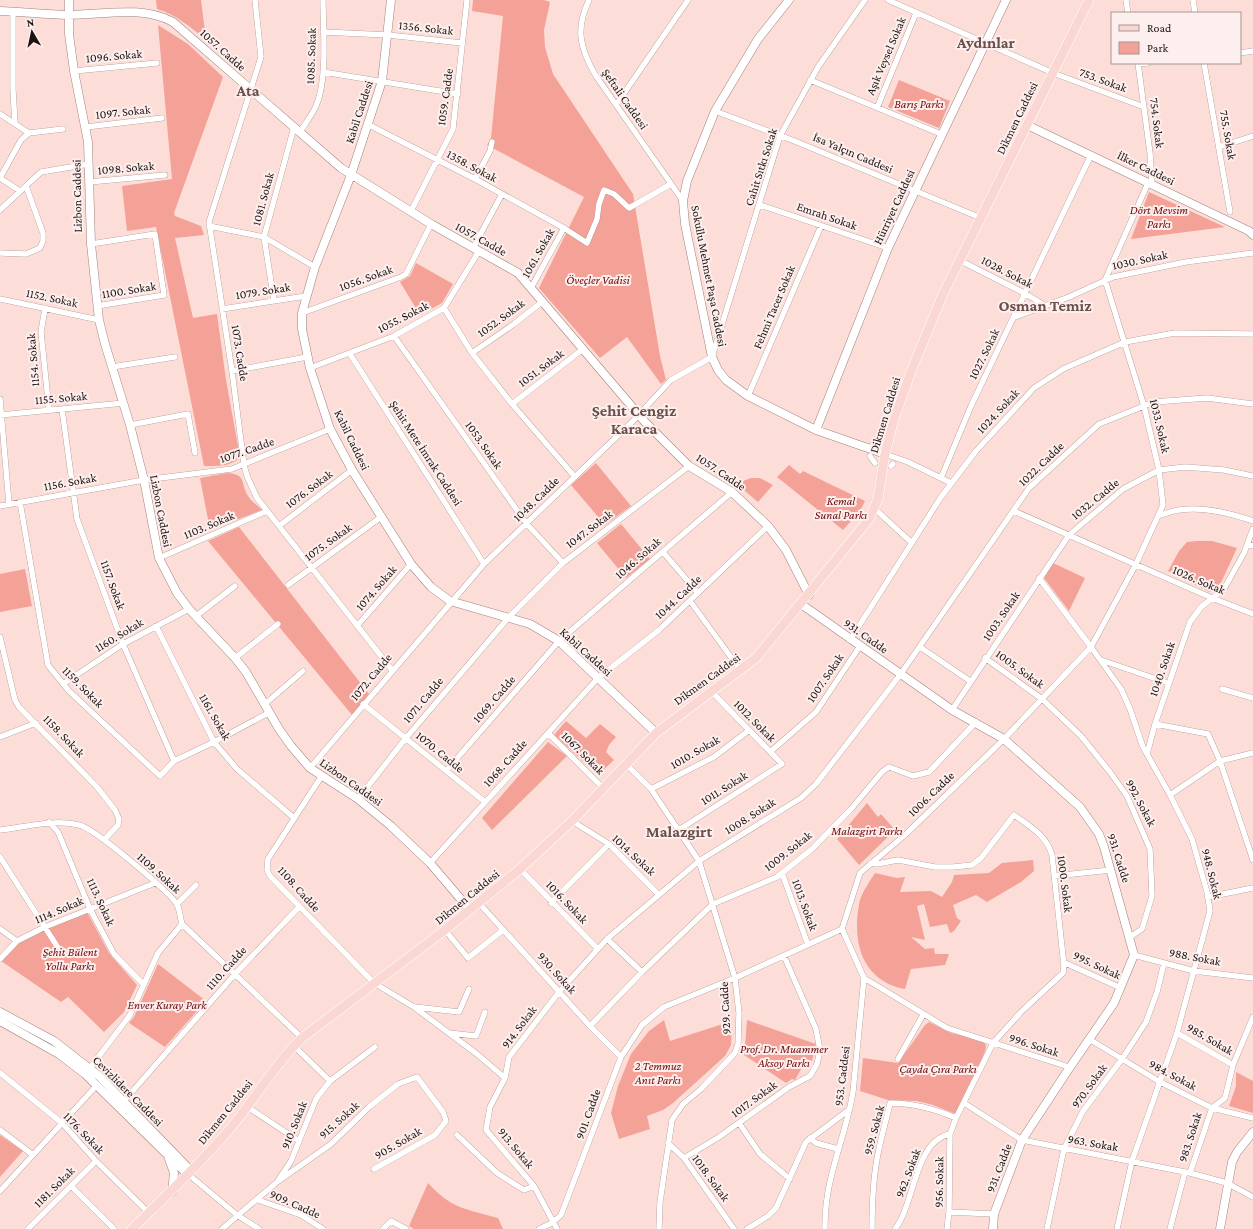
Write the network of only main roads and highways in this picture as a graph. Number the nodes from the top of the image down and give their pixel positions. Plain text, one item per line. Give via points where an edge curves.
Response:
1 (69, 0) edge
2 (391, 0) edge
3 (789, 0) edge
4 (1006, 0) edge
5 (1089, 0) edge
6 (0, 11) edge
7 (68, 15) junction
8 (1027, 124) junction
9 (350, 175) junction
10 (1253, 235) edge
11 (816, 430) junction
12 (885, 454) junction
13 (809, 595) junction
14 (801, 604) junction
15 (656, 733) junction
16 (470, 910) junction
17 (0, 1012) edge
18 (0, 1021) edge
19 (122, 1104) junction
20 (1253, 1132) edge
21 (168, 1156) junction
22 (189, 1173) junction
23 (172, 1192) junction
24 (132, 1229) edge
25 (993, 1229) edge
26 (1220, 1229) edge

1 - 7 main road, Lizbon Caddesi
2 - 9 main road, Kabil Caddesi via 382,81
3 - 11 main road, Sokullu Mehmet Paşa Caddesi via 758,40 715,111 687,181 683,201 685,224 712,357 718,370 726,380 748,396
4 - 11 main road, Hürriyet Caddesi via 888,248
5 - 8 main road, Dikmen Caddesi
6 - 7 main road, 1057. Cadde
7 - 9 main road, 1057. Cadde via 141,13 166,18
7 - 16 main road, Lizbon Caddesi via 74,71 86,127 91,244 99,320 130,425 159,558 167,577 189,609 235,658 290,746 310,768 358,799 391,826 430,864
8 - 10 main road, İlker Caddesi
8 - 12 main road, Dikmen Caddesi via 943,294 912,369 894,419
9 - 13 main road, 1057. Cadde via 518,273 639,415 689,466 732,492 768,526 786,550
9 - 15 main road, Kabil Caddesi via 315,267 302,313 302,329 310,368 330,429 352,470 411,564 431,587 450,601 530,624 558,642
11 - 12 main road, Sokullu Mehmet Paşa Caddesi
12 - 13 main road, Dikmen Caddesi via 875,509
13 - 14 main road, Dikmen Caddesi
14 - 15 main road, Dikmen Caddesi via 764,650
14 - 25 main road, 931. Cadde via 952,710 1004,739 1089,818 1099,834 1111,870 1134,955 1114,1003 1022,1140 994,1214
15 - 16 main road, Dikmen Caddesi via 572,821
16 - 22 main road, Dikmen Caddesi via 302,1038 229,1130
17 - 19 main road, Cevizlidere Caddesi via 54,1041 90,1068
18 - 19 main road, Cevizlidere Caddesi via 59,1054
19 - 21 main road, Cevizlidere Caddesi
19 - 22 main road, Cevizlidere Caddesi
20 - 26 main road via 1232,1162
21 - 22 main road, Cevizlidere Caddesi
21 - 23 main road via 174,1173
22 - 23 main road, Dikmen Caddesi
23 - 24 main road, Dikmen Caddesi

